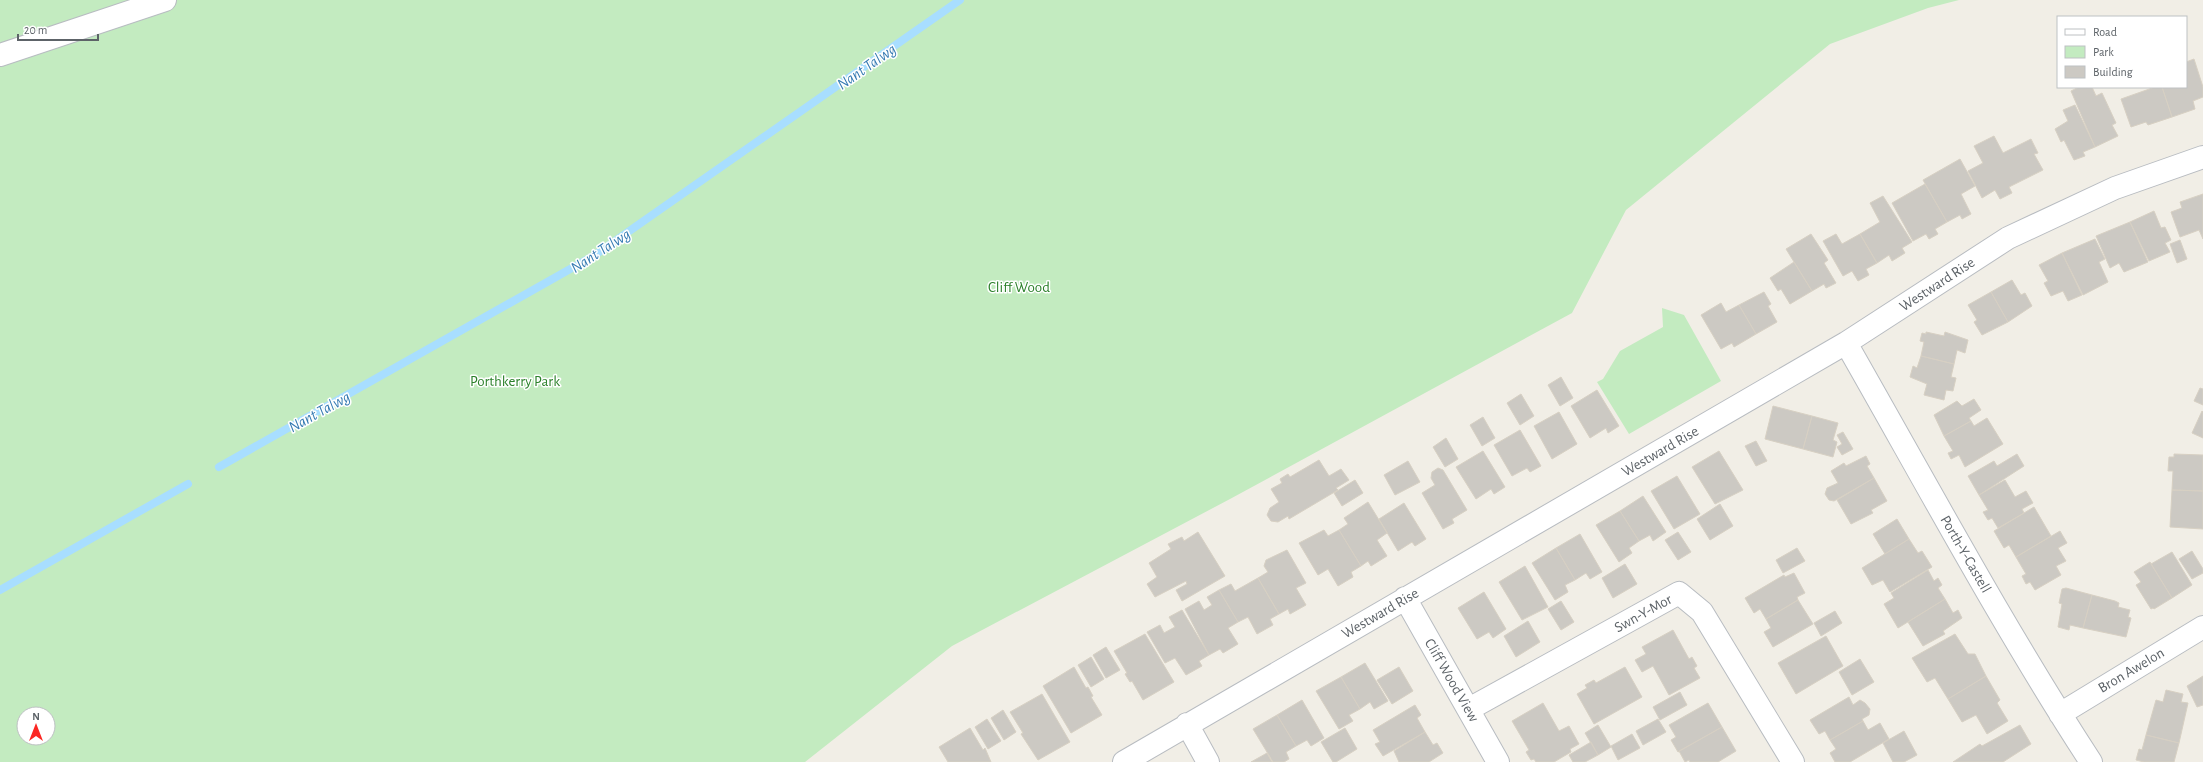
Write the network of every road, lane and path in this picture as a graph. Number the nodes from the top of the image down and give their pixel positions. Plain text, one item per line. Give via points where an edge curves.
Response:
1 (165, 0) edge
2 (0, 55) edge
3 (2203, 158) edge
4 (1846, 343) junction
5 (1405, 598) junction
6 (2203, 627) edge
7 (1469, 709) junction
8 (2060, 714) junction
9 (1187, 724) junction
10 (1124, 762) edge
11 (1208, 762) edge
12 (1498, 762) edge
13 (1793, 762) edge
14 (2091, 762) edge

1 - 2 street
3 - 4 street, Westward Rise via 2115,188 2008,238
4 - 5 street, Westward Rise
4 - 8 street, Porth-Y-Castell
5 - 7 street, Cliff Wood View
5 - 9 street, Westward Rise
6 - 8 street, Bron Awelon
7 - 12 street, Cliff Wood View
7 - 13 street, Swn-Y-Mor via 1679,592 1702,612
8 - 14 street, Porth-Y-Castell
9 - 10 street, Westward Rise
9 - 11 street

